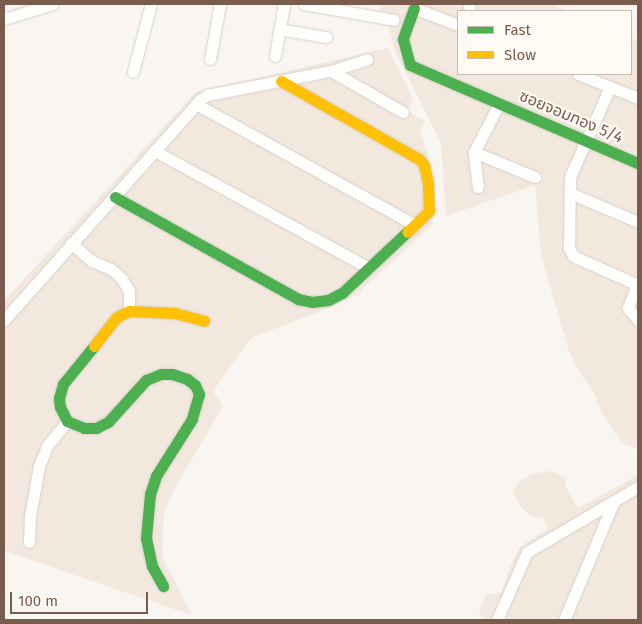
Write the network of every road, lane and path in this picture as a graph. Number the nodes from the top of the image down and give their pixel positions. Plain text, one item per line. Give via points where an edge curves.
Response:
1 (53, 4) edge
2 (151, 4) edge
3 (220, 4) edge
4 (284, 4) edge
5 (304, 4) edge
6 (414, 6) edge
7 (4, 19) edge
8 (394, 20) dead end
9 (457, 25) edge
10 (280, 29) junction
11 (326, 37) dead end
12 (274, 56) dead end
13 (210, 59) dead end
14 (366, 59) dead end
15 (331, 71) junction
16 (133, 72) dead end
17 (580, 75) edge
18 (280, 81) junction
19 (610, 87) junction
20 (638, 98) edge
21 (196, 104) junction
22 (499, 104) junction
23 (404, 112) dead end
24 (585, 140) junction
25 (155, 151) junction
26 (474, 152) junction
27 (638, 164) edge
28 (535, 178) dead end
29 (478, 187) dead end
30 (570, 193) junction
31 (115, 197) junction
32 (638, 222) edge
33 (416, 225) junction
34 (71, 243) junction
35 (369, 268) junction
36 (638, 284) edge
37 (129, 311) junction
38 (4, 320) edge
39 (638, 320) edge
40 (204, 321) dead end
41 (67, 421) junction
42 (638, 487) edge
43 (614, 501) junction
44 (29, 542) dead end
45 (163, 586) dead end
46 (497, 620) edge
47 (564, 620) edge

1 - 7 street
2 - 16 street
3 - 13 street
4 - 10 street
5 - 8 street
6 - 9 street
6 - 22 street, ซอยจอมทอง 5/4 via 403,39 410,65
10 - 11 street
10 - 12 street
14 - 15 street
15 - 18 street
15 - 23 street
17 - 19 street
18 - 21 street via 207,95
18 - 33 street via 419,158 428,184 428,211
19 - 20 street
19 - 24 street
21 - 25 street
21 - 33 street
22 - 24 street, ซอยจอมทอง 5/4
22 - 26 street
24 - 27 street, ซอยจอมทอง 5/4
24 - 30 street via 570,176
25 - 31 street
25 - 35 street
26 - 28 street
26 - 29 street
30 - 32 street
30 - 36 street via 569,248 573,256
31 - 34 street
31 - 35 street via 298,299 312,302 328,300 342,293
33 - 35 street
34 - 37 street via 92,261 122,278 129,291
34 - 38 street
36 - 39 street via 628,308
37 - 40 street via 174,313
37 - 41 street via 117,317 63,384 59,398
41 - 44 street via 47,446 39,466
41 - 45 street via 84,428 96,428 108,422 146,380 161,374 172,374 195,385 199,394 198,405 156,476 150,494 146,538 152,566
42 - 43 street
43 - 46 street via 527,552
43 - 47 street

